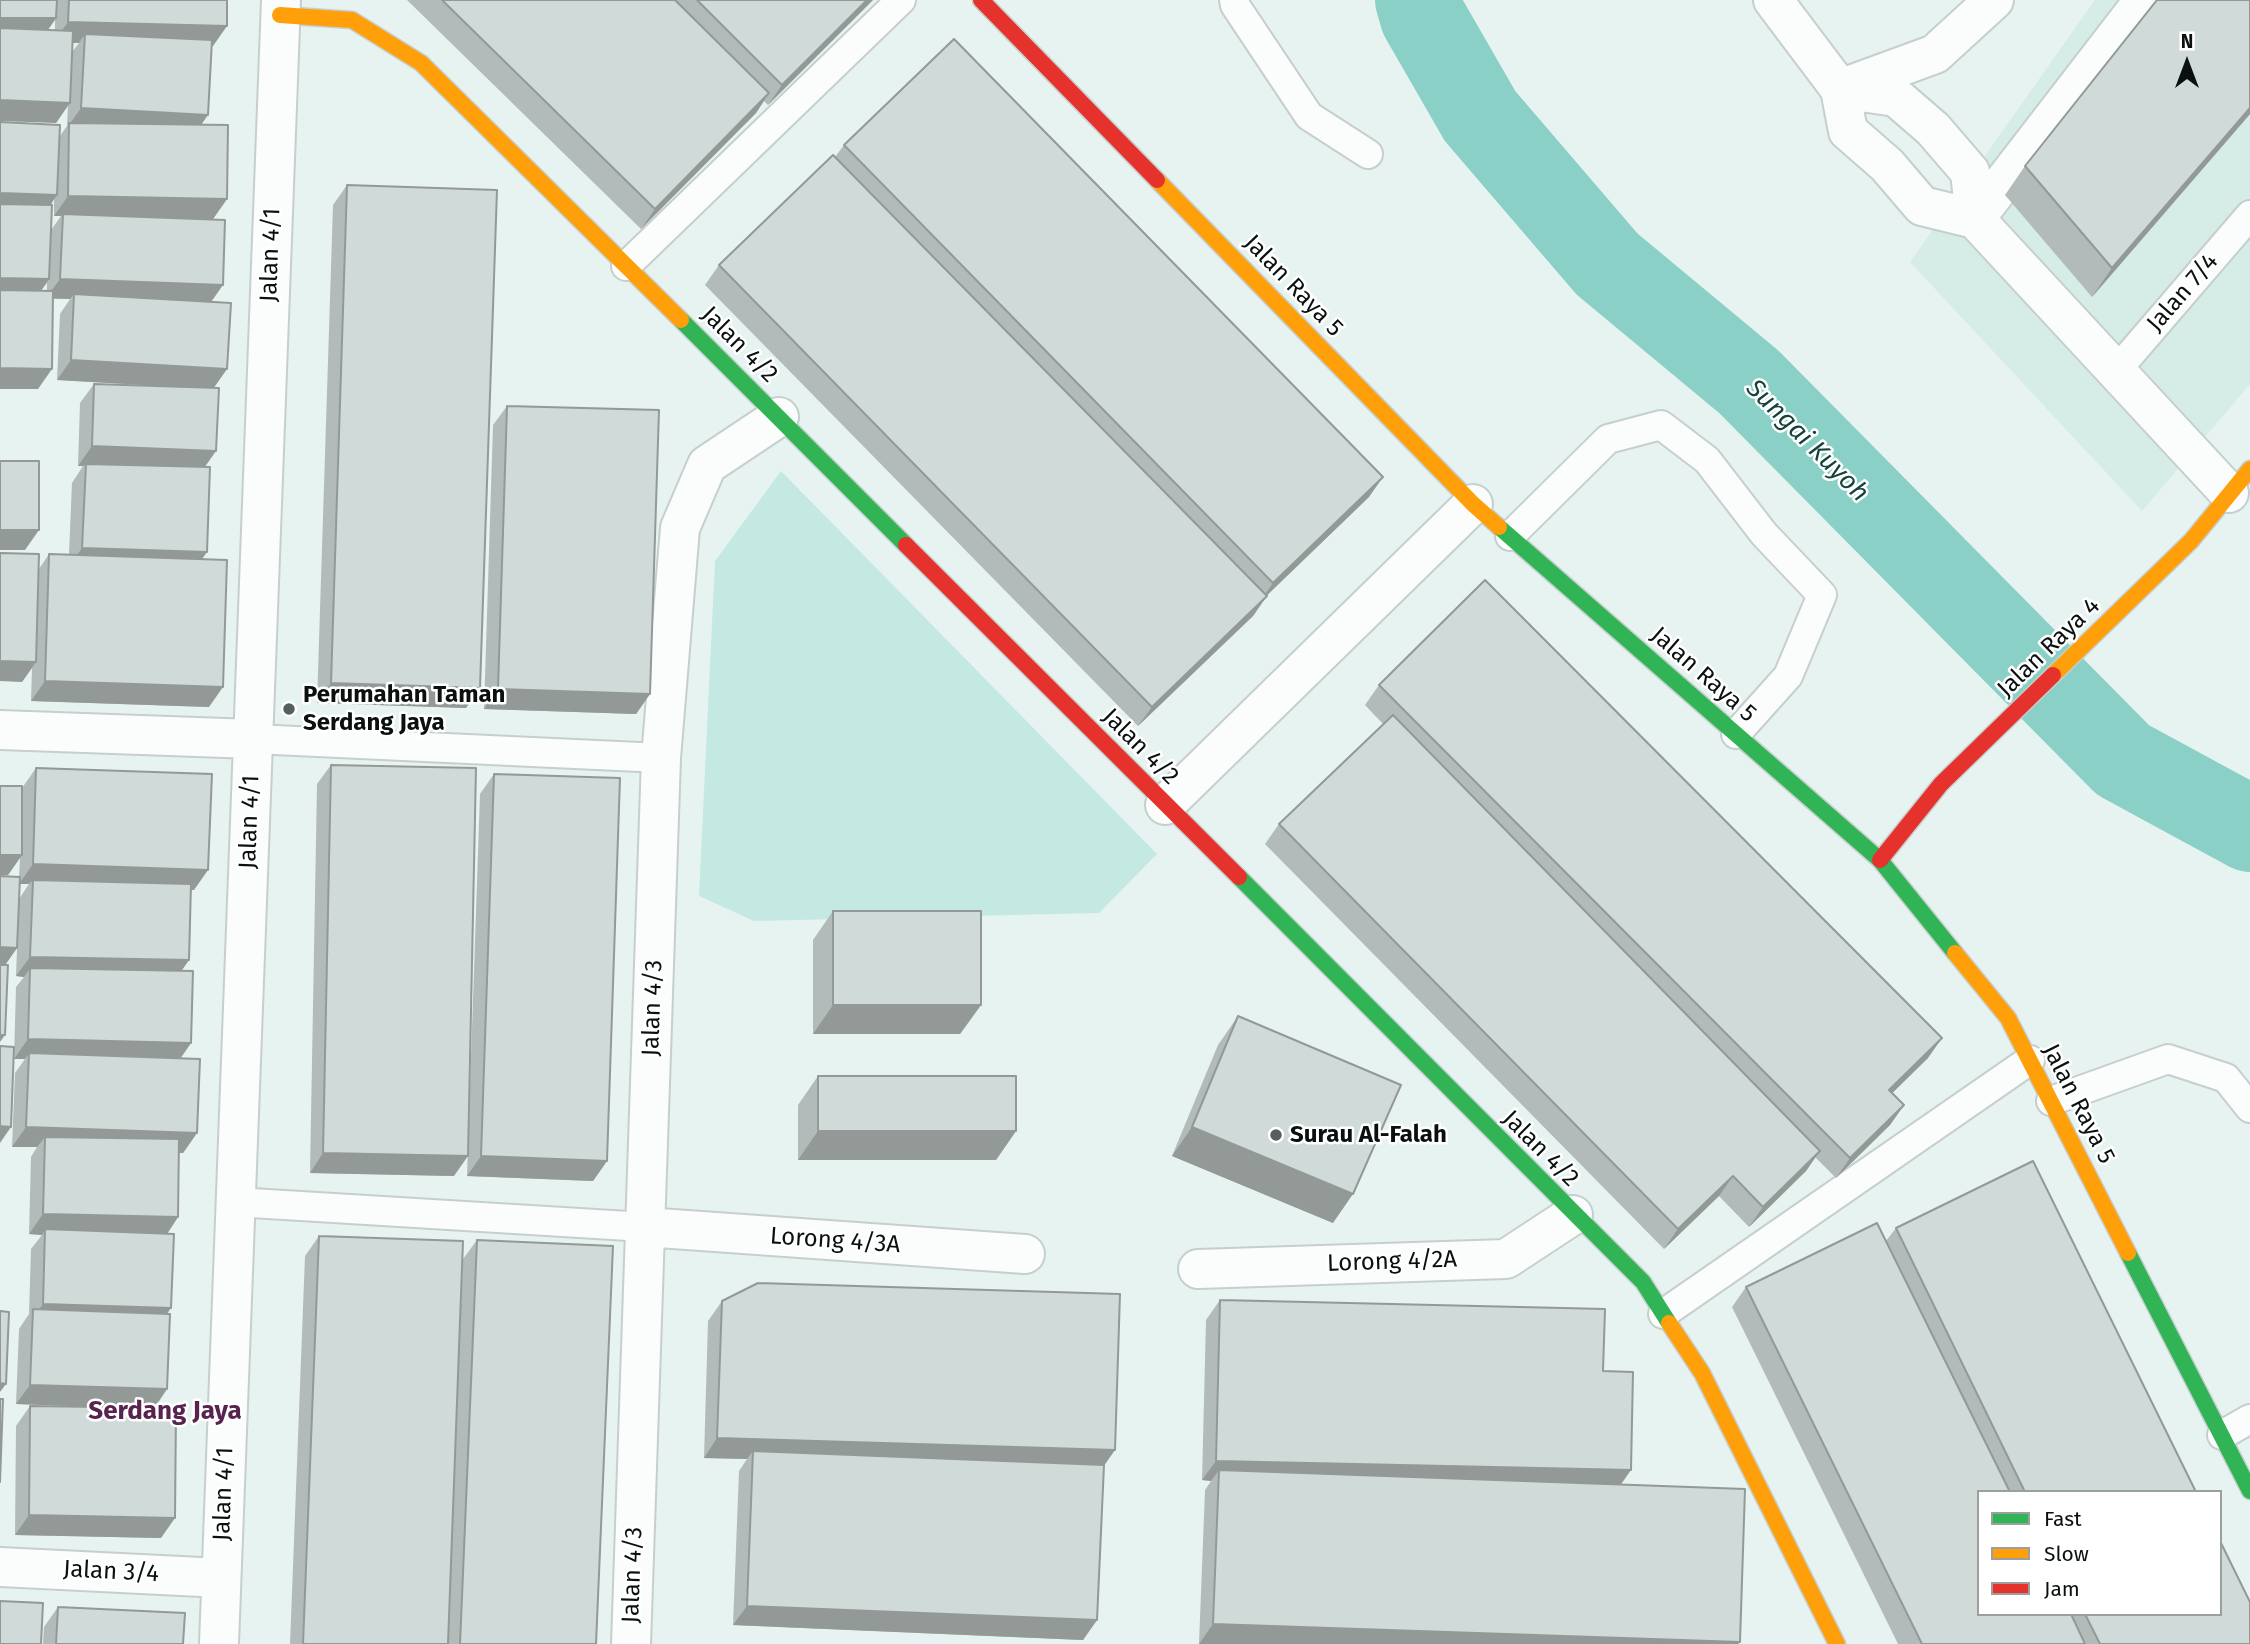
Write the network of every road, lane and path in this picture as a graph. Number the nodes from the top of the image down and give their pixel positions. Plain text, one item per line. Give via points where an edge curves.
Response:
1 (901, 0) edge
2 (981, 0) edge
3 (1234, 0) edge
4 (1773, 0) edge
5 (1994, 0) edge
6 (2144, 0) edge
7 (281, 7) edge
8 (1840, 89) junction
9 (1368, 154) dead end
10 (2250, 215) edge
11 (1975, 219) junction
12 (626, 265) junction
13 (2116, 371) junction
14 (779, 417) junction
15 (2240, 481) edge
16 (1473, 504) junction
17 (1510, 536) junction
18 (0, 730) edge
19 (1736, 734) junction
20 (253, 739) junction
21 (661, 758) junction
22 (1165, 805) junction
23 (1880, 860) junction
24 (2031, 1060) junction
25 (2051, 1101) junction
26 (2250, 1108) edge
27 (235, 1202) junction
28 (1573, 1215) junction
29 (645, 1227) junction
30 (1025, 1254) dead end
31 (1198, 1269) dead end
32 (1663, 1314) junction
33 (2250, 1419) edge
34 (2222, 1435) junction
35 (2250, 1491) edge
36 (0, 1567) edge
37 (221, 1578) junction
38 (219, 1644) edge
39 (631, 1644) edge
40 (1837, 1644) edge

1 - 12 lane
2 - 16 street, Jalan Raya 5
3 - 9 lane via 1309,116
4 - 8 street
5 - 8 street via 1935,54
6 - 11 street
7 - 12 street, Jalan 4/2 via 352,20 421,62
7 - 20 street, Jalan 4/1
8 - 11 street via 1849,131 1887,165 1922,206
8 - 11 street via 1896,97 1933,129 1970,172
10 - 13 lane, Jalan 7/4
11 - 13 street
12 - 14 street, Jalan 4/2
13 - 15 street
14 - 21 street, Jalan 4/3 via 707,465 680,528
14 - 22 street, Jalan 4/2
15 - 23 street, Jalan Raya 4 via 2191,541 1941,784
16 - 17 street, Jalan Raya 5
16 - 22 street
17 - 19 street, Jalan Raya 5
17 - 19 lane via 1608,439 1661,425 1707,460 1764,534 1822,595 1788,676
18 - 20 street
19 - 23 street, Jalan Raya 5
20 - 21 lane
20 - 27 street, Jalan 4/1
21 - 29 street, Jalan 4/3
22 - 28 street, Jalan 4/2
23 - 24 street, Jalan Raya 5 via 2008,1018
24 - 25 street, Jalan Raya 5
24 - 32 lane
25 - 26 lane via 2168,1059 2226,1078
25 - 34 street, Jalan Raya 5
27 - 29 lane
27 - 37 street, Jalan 4/1
28 - 31 street, Lorong 4/2A via 1506,1259
28 - 32 street, Jalan 4/2 via 1643,1282
29 - 30 street, Lorong 4/3A
29 - 39 street, Jalan 4/3
32 - 40 street, Jalan 4/2 via 1702,1373
33 - 34 lane
34 - 35 street, Jalan Raya 5
36 - 37 street, Jalan 3/4
37 - 38 street, Jalan 4/1

